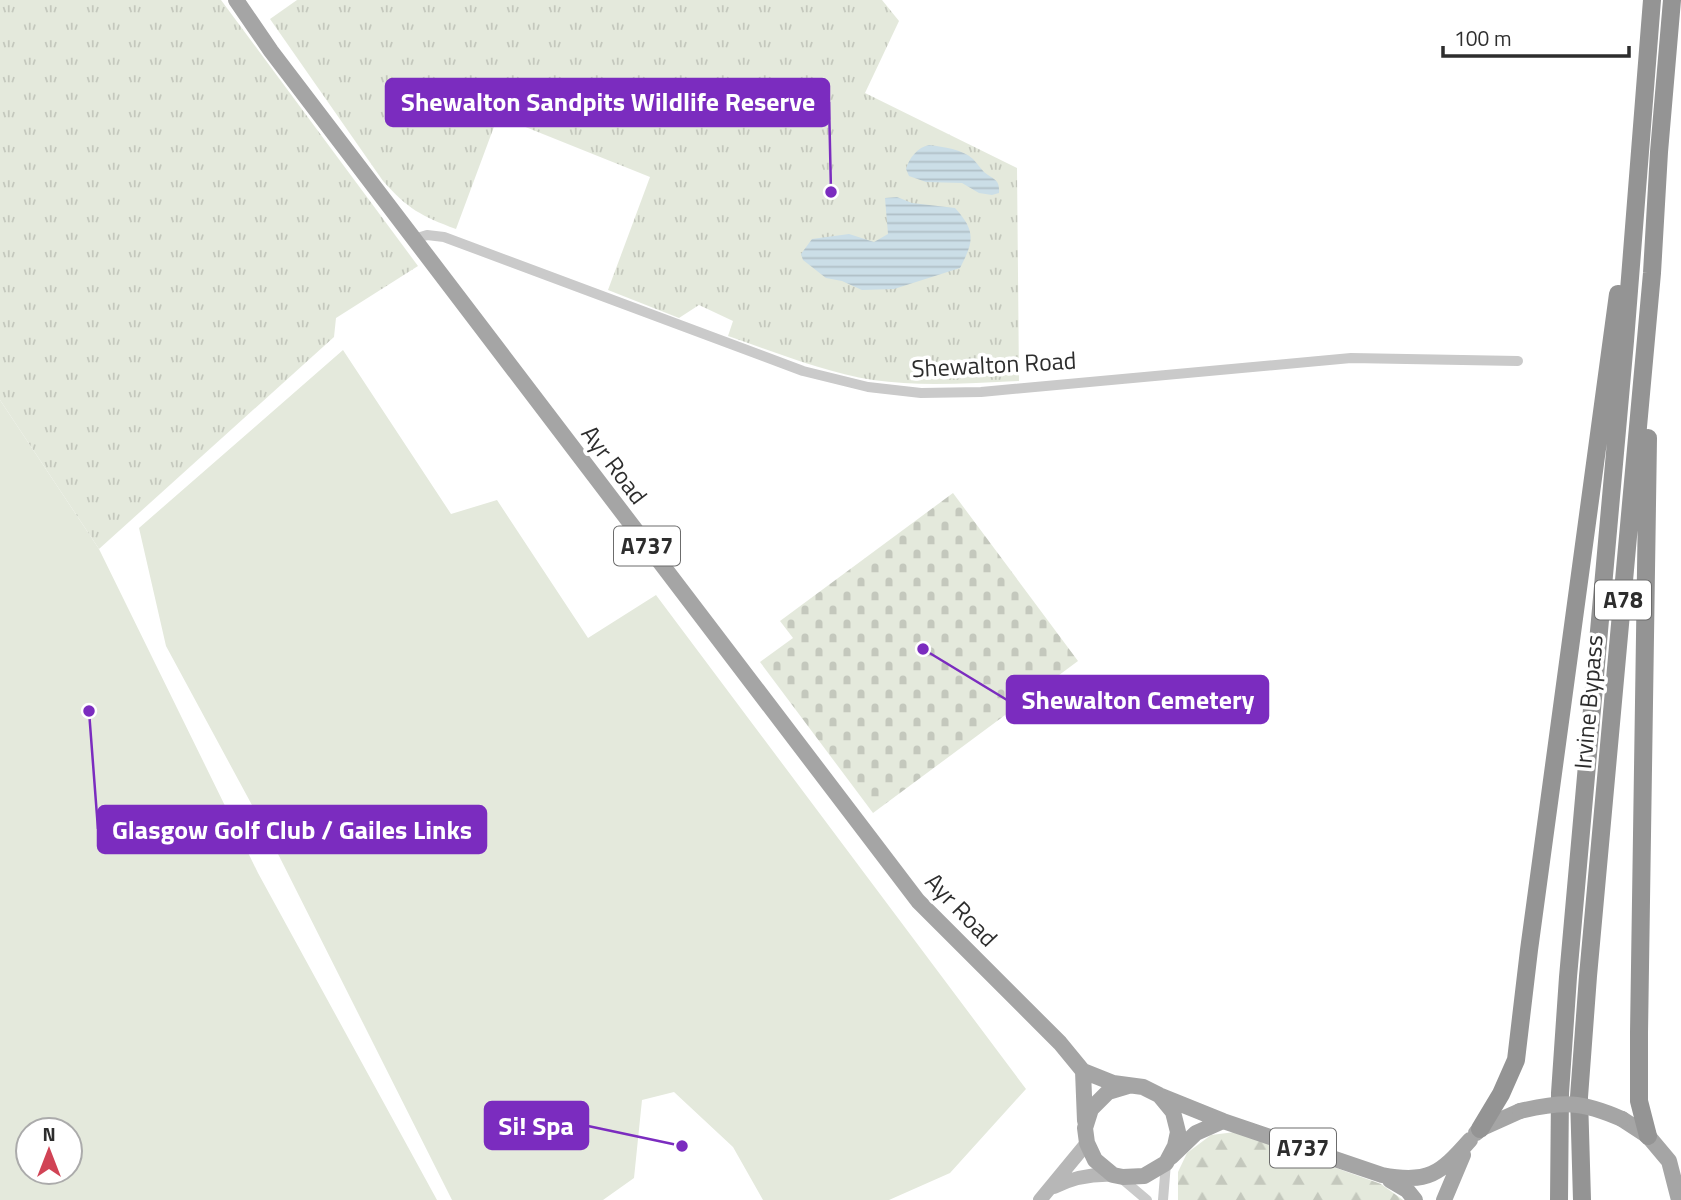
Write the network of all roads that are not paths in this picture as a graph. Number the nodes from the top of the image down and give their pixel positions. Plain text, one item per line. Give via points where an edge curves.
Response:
1 (236, 0) edge
2 (1652, 0) edge
3 (1672, 0) edge
4 (1641, 140) junction
5 (414, 239) junction
6 (1652, 274) junction
7 (1518, 361) dead end
8 (1083, 1071) junction
9 (1128, 1086) junction
10 (1159, 1095) junction
11 (1223, 1121) junction
12 (1475, 1135) junction
13 (1086, 1136) junction
14 (1648, 1136) junction
15 (1669, 1161) junction
16 (1167, 1162) junction
17 (1382, 1175) junction
18 (1117, 1176) junction
19 (1681, 1178) edge
20 (1043, 1196) edge
21 (1147, 1200) edge
22 (1163, 1200) edge
23 (1415, 1200) edge
24 (1444, 1200) edge
25 (1559, 1200) edge
26 (1582, 1200) edge
27 (1679, 1200) edge

1 - 5 main road, Ayr Road / A737
2 - 4 highway, Irvine Bypass / A78
3 - 6 highway, Irvine Bypass / A78
4 - 12 highway via 1516,1060
4 - 25 highway, Irvine Bypass / A78 via 1567,990
5 - 7 street, Shewalton Road via 444,237 803,371 868,387 921,393 981,392 1351,358
5 - 8 main road, Ayr Road / A737 via 918,901 1060,1042
6 - 14 highway via 1639,1019 1639,1101
6 - 26 highway, Irvine Bypass / A78 via 1587,989 1579,1097
8 - 9 main road, A737
8 - 13 main road
9 - 10 main road, A737
9 - 13 main road via 1101,1097 1091,1109
10 - 11 main road, A737
10 - 16 main road via 1173,1112 1178,1132
11 - 16 main road via 1196,1133
11 - 17 main road, A737
12 - 14 main road, A737, bridge via 1520,1111 1568,1103 1594,1107
12 - 17 main road, A737 via 1450,1163 1427,1177 1407,1180
12 - 24 main road
13 - 18 main road via 1095,1160
13 - 20 street
14 - 15 main road, A737
15 - 19 street
15 - 27 main road, A737
16 - 18 main road via 1144,1176
16 - 22 street
17 - 23 main road, A737
18 - 20 street via 1092,1174 1069,1180
18 - 21 street

